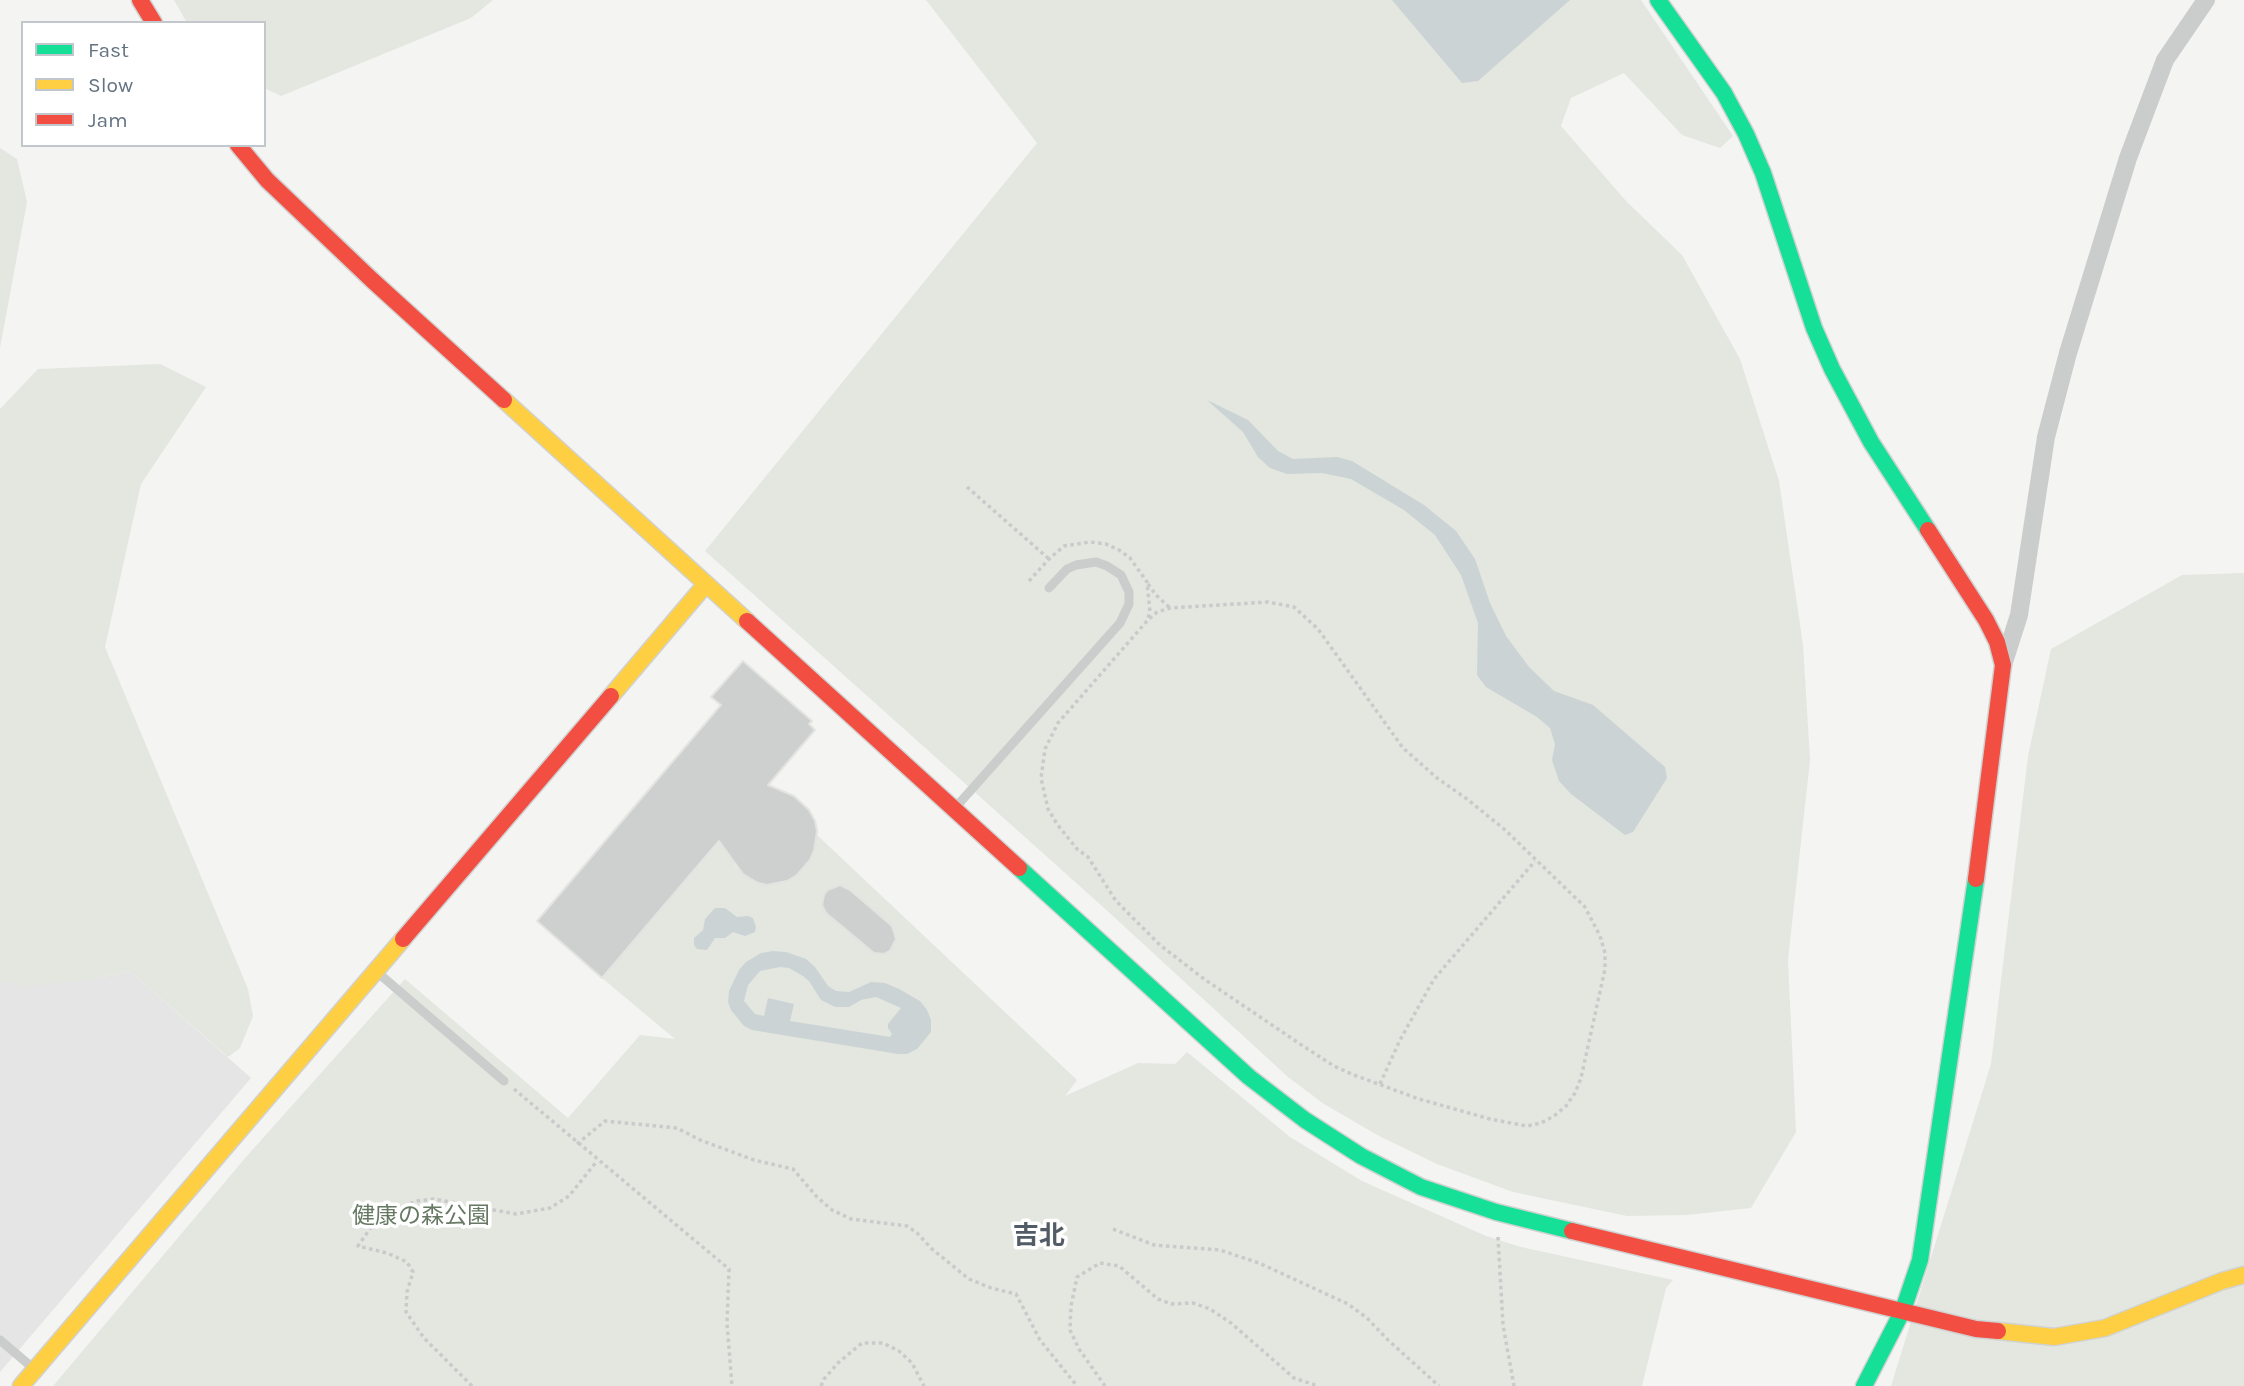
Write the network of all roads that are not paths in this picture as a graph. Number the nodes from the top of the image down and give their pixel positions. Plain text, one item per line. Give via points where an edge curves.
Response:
1 (140, 0) edge
2 (1658, 0) edge
3 (2206, 0) edge
4 (153, 21) edge
5 (240, 147) edge
6 (706, 584) junction
7 (1049, 588) dead end
8 (2003, 665) junction
9 (954, 809) junction
10 (376, 970) junction
11 (505, 1081) road end
12 (2244, 1275) edge
13 (1903, 1310) junction
14 (0, 1340) edge
15 (35, 1369) junction
16 (21, 1386) edge
17 (1864, 1386) edge

1 - 4 street
2 - 8 street via 1724,93 1746,134 1832,369 1871,442 1986,620
3 - 8 street via 2165,61 2128,158 2076,327 2046,438 2020,615
5 - 6 street via 267,180 372,280
6 - 9 street
6 - 10 street
7 - 9 lane via 1067,569 1096,562 1121,575 1129,604 1120,623
8 - 13 street via 1920,1260
9 - 13 street via 1249,1077 1361,1156 1421,1187 1496,1212
10 - 11 lane
10 - 15 street
12 - 13 street via 2105,1328 2054,1337 1976,1329
13 - 17 street
14 - 15 lane
15 - 16 street

